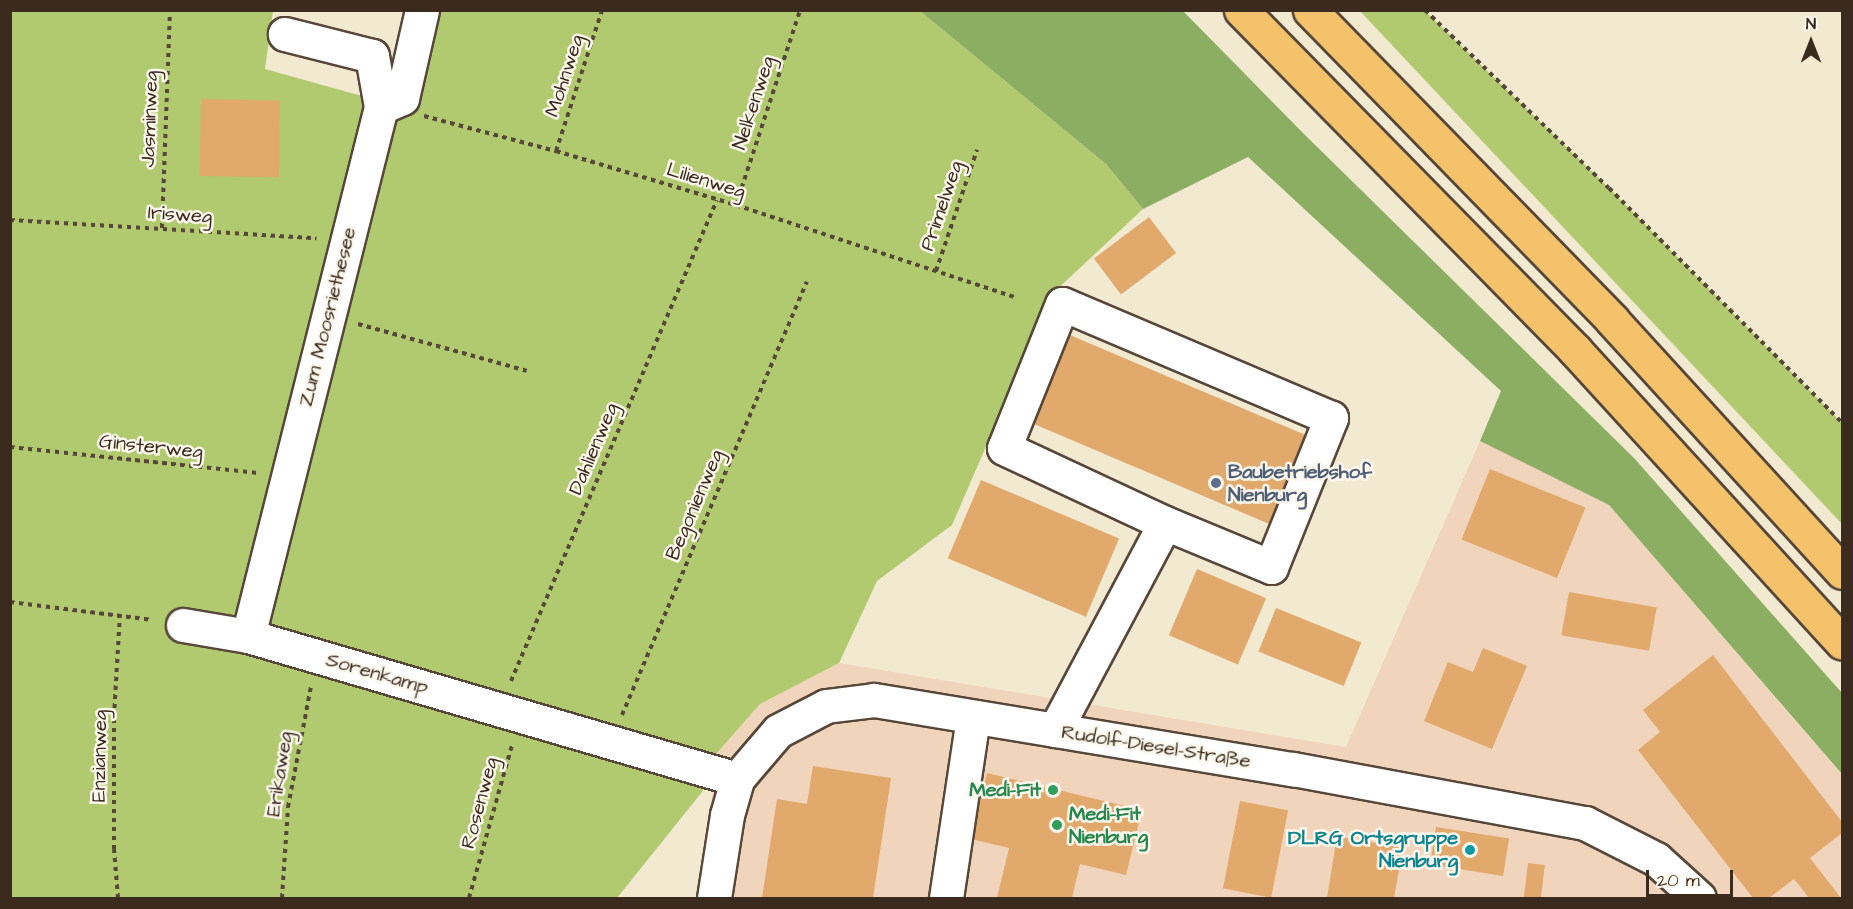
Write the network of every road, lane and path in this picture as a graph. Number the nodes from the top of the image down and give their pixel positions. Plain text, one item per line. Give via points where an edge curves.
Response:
1 (170, 10) edge
2 (422, 10) edge
3 (602, 10) edge
4 (800, 10) edge
5 (1241, 10) edge
6 (1310, 10) edge
7 (1425, 10) edge
8 (285, 34) dead end
9 (381, 107) junction
10 (977, 150) dead end
11 (556, 151) junction
12 (717, 200) junction
13 (736, 205) junction
14 (10, 220) edge
15 (162, 228) junction
16 (346, 244) junction
17 (936, 271) junction
18 (807, 282) dead end
19 (1017, 298) dead end
20 (328, 316) junction
21 (526, 371) dead end
22 (1842, 423) edge
23 (10, 447) edge
24 (288, 477) junction
25 (1165, 523) junction
26 (1842, 572) edge
27 (10, 602) edge
28 (120, 614) junction
29 (183, 625) joint
30 (248, 636) junction
31 (1842, 642) edge
32 (316, 656) junction
33 (510, 712) junction
34 (973, 717) junction
35 (1055, 730) junction
36 (611, 740) junction
37 (737, 779) junction
38 (118, 898) edge
39 (282, 898) edge
40 (469, 898) edge
41 (714, 898) edge
42 (946, 898) edge
43 (1698, 898) edge

1 - 15 path, Jasminweg
2 - 9 street via 402,98
3 - 11 path, Mohnweg
4 - 13 path, Nelkenweg
5 - 31 highway via 1575,350
6 - 26 highway via 1612,320
7 - 22 path via 1609,188
8 - 9 street via 372,56
9 - 11 path, Lilienweg
9 - 16 street, Zum Moosriethesee
10 - 17 path, Primelweg
11 - 12 path, Lilienweg
12 - 13 path, Lilienweg
12 - 33 path, Dahlienweg
13 - 17 path, Lilienweg
14 - 15 path, Irisweg
15 - 16 path, Irisweg via 329,239
16 - 20 street, Zum Moosriethesee
17 - 19 path, Lilienweg
18 - 36 path, Begonienweg
20 - 21 path
20 - 24 street, Zum Moosriethesee
23 - 24 path, Ginsterweg
24 - 30 street, Zum Moosriethesee
25 - 25 street via 1271,567 1331,418 1062,304 1004,448
25 - 35 street
27 - 28 path
28 - 29 path
28 - 38 path, Enzianweg via 114,717
29 - 30 street, Sorenkamp
30 - 32 street, Sorenkamp
32 - 33 street, Sorenkamp
32 - 39 path, Erikaweg via 288,807
33 - 36 street, Sorenkamp
33 - 40 path, Rosenweg
34 - 35 street, Rudolf-Diesel-Straße
34 - 37 street, Rudolf-Diesel-Straße via 874,700 825,706 778,731
34 - 42 street
35 - 43 street, Rudolf-Diesel-Straße via 1586,823 1656,859
36 - 37 street, Sorenkamp
37 - 41 street, Rudolf-Diesel-Straße

